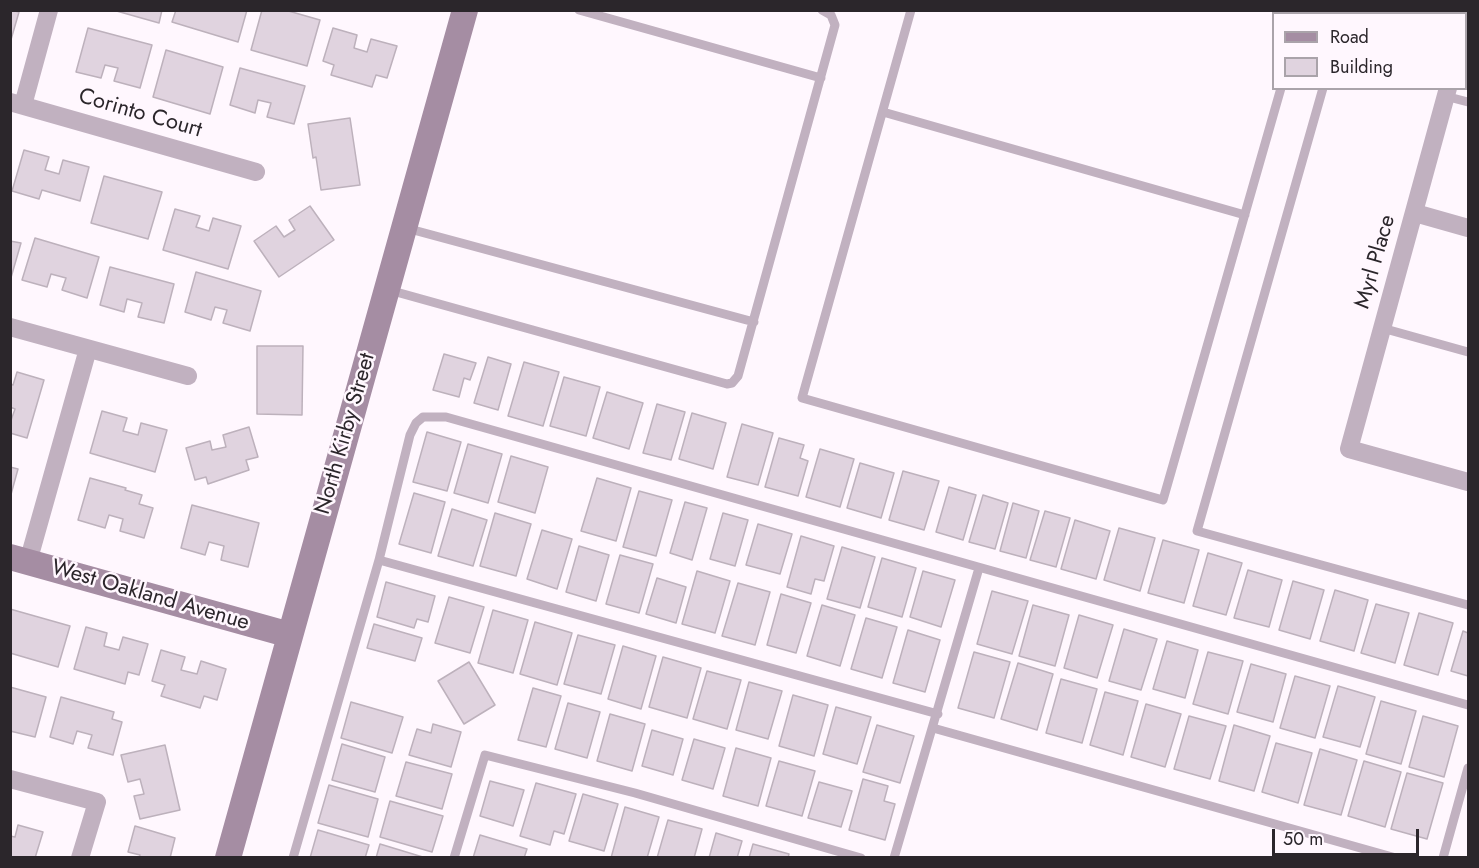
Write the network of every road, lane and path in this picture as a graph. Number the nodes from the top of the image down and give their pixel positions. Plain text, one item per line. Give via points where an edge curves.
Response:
1 (49, 10) edge
2 (579, 10) edge
3 (822, 10) edge
4 (911, 10) edge
5 (462, 11) edge
6 (821, 78) junction
7 (1280, 90) edge
8 (1322, 90) edge
9 (1447, 92) edge
10 (1468, 102) edge
11 (17, 103) edge
12 (883, 112) junction
13 (256, 172) dead end
14 (1415, 213) junction
15 (1245, 215) junction
16 (404, 228) junction
17 (1468, 228) edge
18 (386, 289) junction
19 (754, 322) junction
20 (10, 327) edge
21 (1382, 328) junction
22 (88, 349) junction
23 (1468, 352) edge
24 (188, 376) dead end
25 (1468, 482) edge
26 (19, 560) edge
27 (379, 560) junction
28 (979, 568) junction
29 (1468, 605) edge
30 (290, 635) junction
31 (1468, 705) edge
32 (938, 714) junction
33 (933, 728) junction
34 (1468, 768) edge
35 (10, 779) edge
36 (80, 858) edge
37 (228, 858) edge
38 (292, 858) edge
39 (454, 858) edge
40 (861, 858) edge
41 (894, 858) edge
42 (1396, 858) edge
43 (1443, 858) edge

1 - 11 street
2 - 6 lane
3 - 6 lane via 831,15 835,25
4 - 12 lane
5 - 16 street, North Kirby Street
6 - 19 lane
7 - 15 lane
8 - 29 lane via 1197,531
9 - 10 lane
9 - 14 street, Myrl Place
11 - 13 street, Corinto Court
12 - 15 lane
12 - 15 lane via 802,398 1163,500
14 - 17 street
14 - 21 street, Myrl Place
16 - 18 street, North Kirby Street
16 - 19 lane
18 - 19 lane via 727,384 738,376
18 - 30 street, North Kirby Street
20 - 22 street
21 - 23 lane
21 - 25 street, Myrl Place via 1349,449
22 - 24 street
22 - 26 street
26 - 30 street, West Oakland Avenue
27 - 28 lane via 410,435 423,417 434,415
27 - 32 lane
27 - 38 lane
28 - 31 lane
28 - 32 lane
30 - 37 street, North Kirby Street
32 - 33 lane
33 - 41 lane
33 - 42 lane
34 - 43 lane
35 - 36 street via 97,802
39 - 40 lane via 485,755

